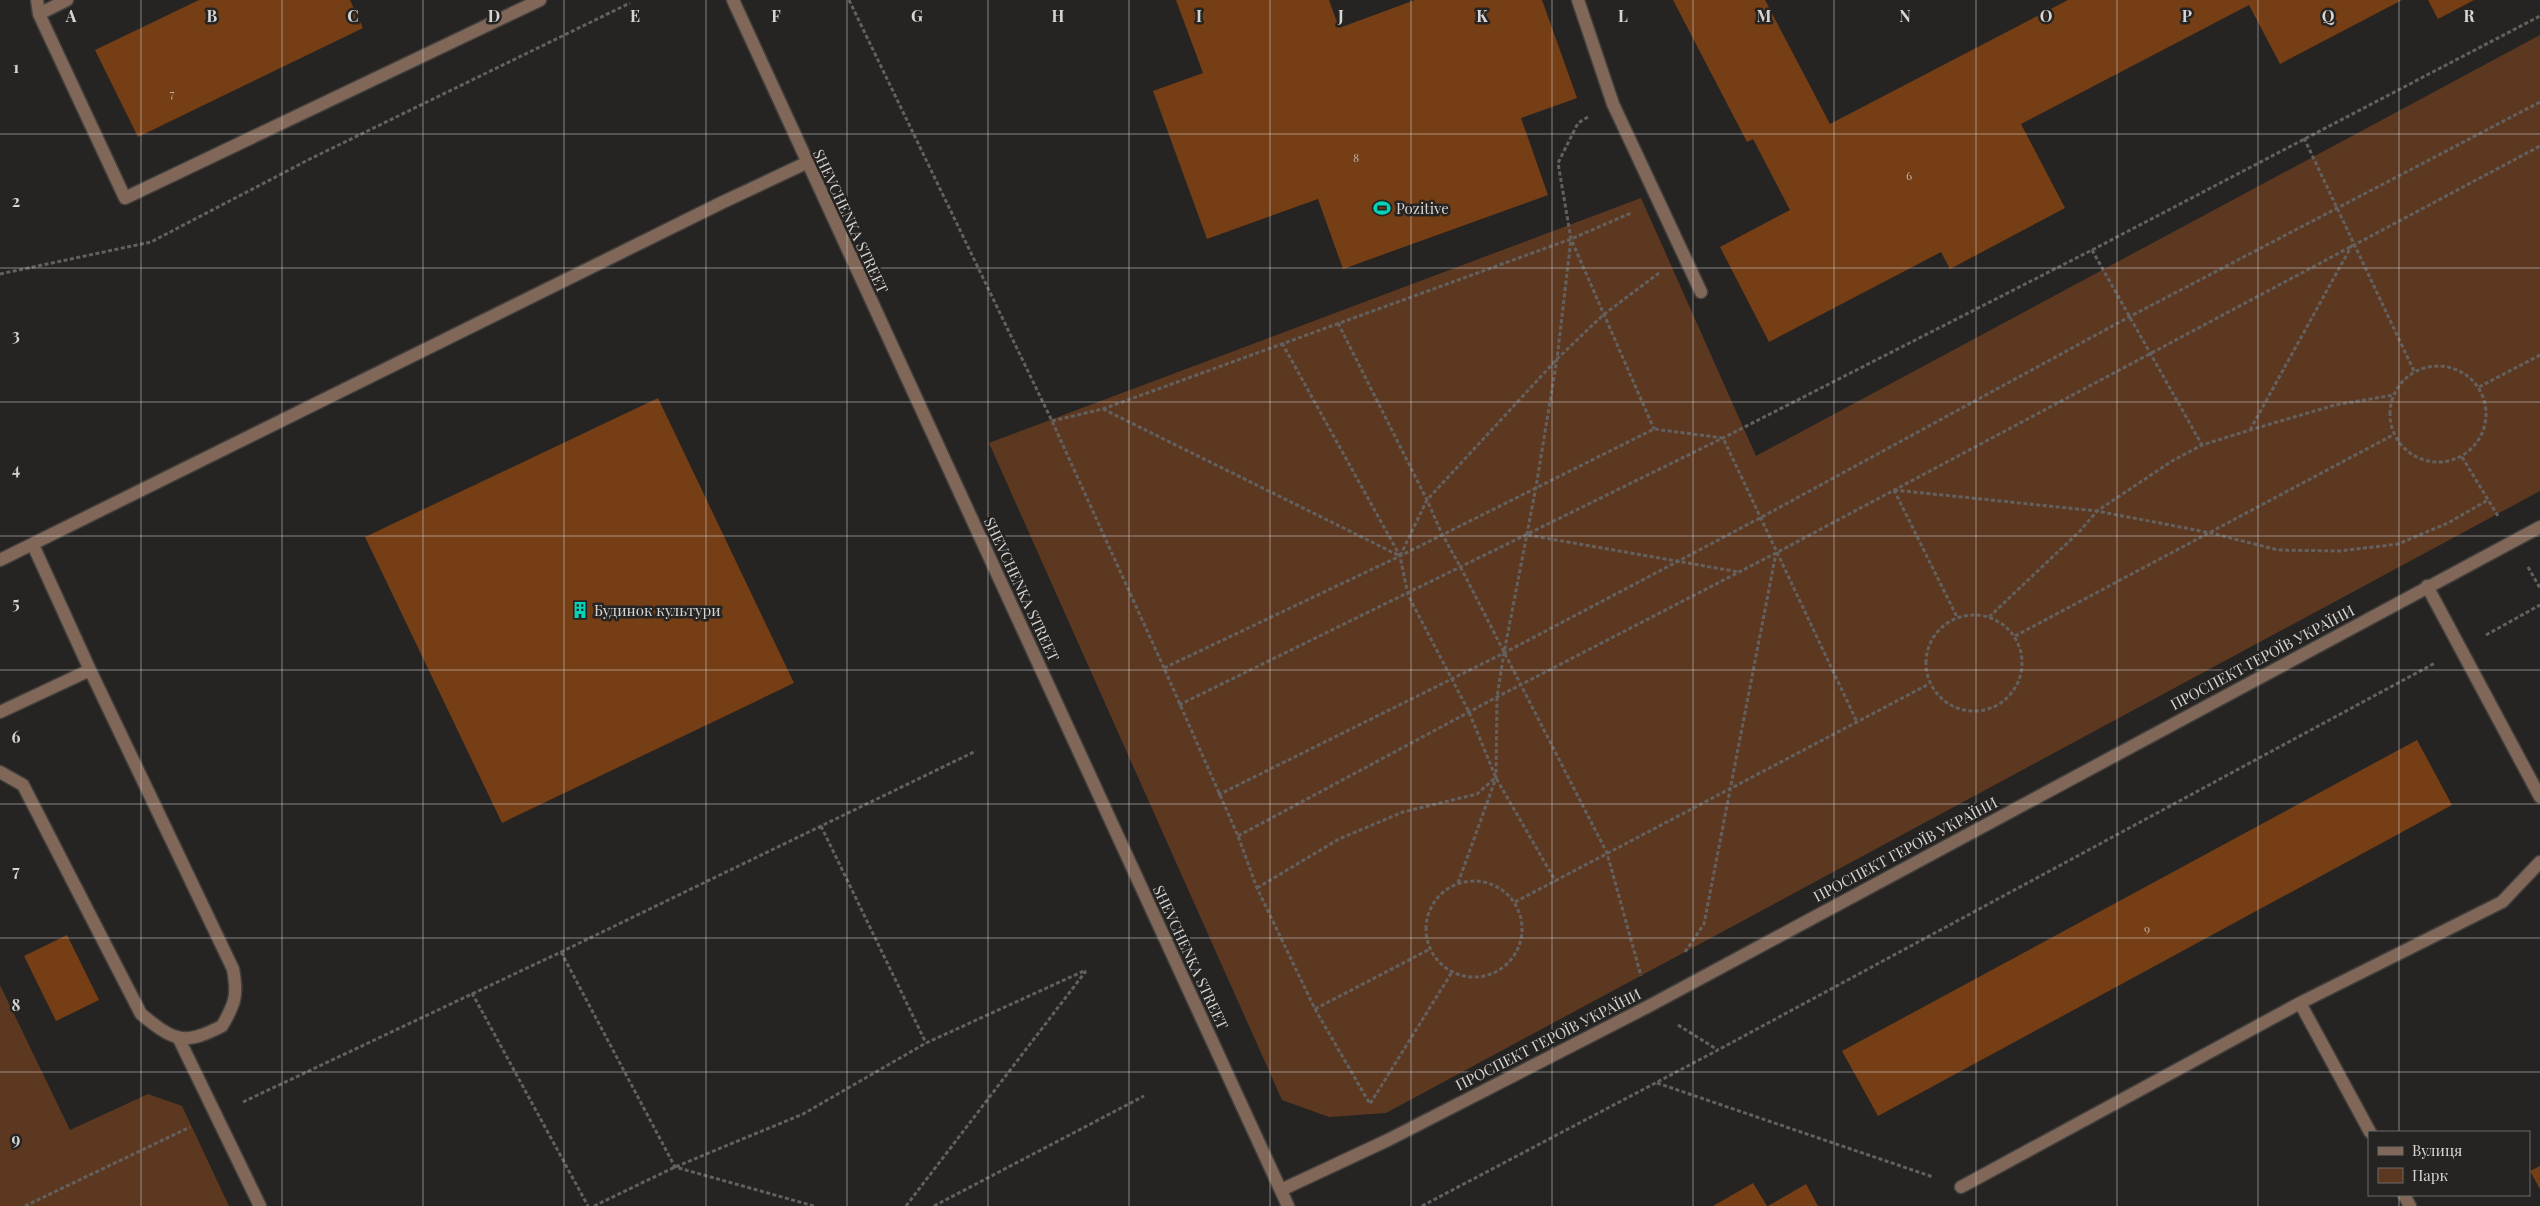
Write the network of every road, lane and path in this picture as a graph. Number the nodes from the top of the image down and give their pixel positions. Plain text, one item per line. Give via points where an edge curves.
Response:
1 (37, 0) edge
2 (67, 0) edge
3 (540, 0) edge
4 (733, 0) edge
5 (849, 0) edge
6 (1578, 0) edge
7 (630, 3) dead end
8 (38, 14) junction
9 (2540, 16) edge
10 (2540, 102) edge
11 (1612, 104) junction
12 (2304, 138) junction
13 (2540, 146) edge
14 (806, 163) junction
15 (1659, 201) junction
16 (2338, 210) junction
17 (1570, 239) junction
18 (2352, 245) junction
19 (2092, 250) junction
20 (1683, 256) junction
21 (0, 274) edge
22 (1701, 292) dead end
23 (1603, 315) junction
24 (2129, 317) junction
25 (1338, 323) junction
26 (1282, 343) junction
27 (2148, 353) junction
28 (2540, 355) edge
29 (1557, 359) junction
30 (2414, 371) junction
31 (2479, 387) junction
32 (2394, 395) junction
33 (1102, 409) junction
34 (1052, 421) junction
35 (1654, 429) junction
36 (2250, 430) junction
37 (2393, 435) junction
38 (1724, 438) junction
39 (2202, 445) junction
40 (2462, 457) junction
41 (1536, 487) junction
42 (1894, 490) junction
43 (1427, 500) junction
44 (2488, 500) junction
45 (2097, 511) junction
46 (1760, 518) junction
47 (2540, 527) edge
48 (2211, 533) junction
49 (1442, 534) junction
50 (1528, 535) junction
51 (2513, 541) junction
52 (33, 545) junction
53 (1776, 553) junction
54 (1400, 556) junction
55 (0, 560) edge
56 (1678, 561) junction
57 (1461, 568) junction
58 (1739, 572) junction
59 (2426, 586) junction
60 (1408, 595) junction
61 (2540, 605) edge
62 (1957, 617) junction
63 (1989, 617) junction
64 (2015, 636) junction
65 (2460, 650) junction
66 (1504, 653) junction
67 (1164, 668) junction
68 (90, 670) junction
69 (1452, 680) junction
70 (1929, 684) junction
71 (1522, 685) junction
72 (1497, 697) junction
73 (1179, 705) junction
74 (0, 712) edge
75 (1470, 712) junction
76 (1857, 722) junction
77 (976, 751) dead end
78 (0, 772) edge
79 (1496, 778) junction
80 (1731, 790) junction
81 (1218, 795) junction
82 (2540, 797) edge
83 (821, 826) junction
84 (1238, 836) junction
85 (1607, 853) junction
86 (2540, 862) edge
87 (1556, 882) junction
88 (1458, 883) junction
89 (1257, 888) junction
90 (1515, 902) junction
91 (1430, 949) junction
92 (561, 952) junction
93 (1682, 957) dead end
94 (1452, 972) junction
95 (472, 993) junction
96 (2300, 1003) junction
97 (1649, 1006) junction
98 (1314, 1009) junction
99 (178, 1037) junction
100 (926, 1043) junction
101 (1718, 1050) junction
102 (1657, 1083) junction
103 (1144, 1096) dead end
104 (216, 1115) junction
105 (2369, 1131) edge
106 (675, 1167) junction
107 (1961, 1187) joint
108 (1281, 1190) junction
109 (38, 1200) junction
110 (25, 1206) edge
111 (38, 1206) edge
112 (260, 1206) edge
113 (588, 1206) edge
114 (594, 1206) edge
115 (814, 1206) edge
116 (906, 1206) edge
117 (934, 1206) edge
118 (1288, 1206) edge
119 (1422, 1206) edge

1 - 8 street
2 - 8 street
3 - 8 street via 125,198
4 - 14 street, SHEVCHENKA STREET
5 - 34 path
6 - 11 street
7 - 21 path via 310,159 151,242
9 - 12 path
10 - 16 path
11 - 15 street
11 - 17 path via 1578,123 1558,163
12 - 16 path
12 - 19 path
13 - 18 path
14 - 52 street
14 - 108 street, SHEVCHENKA STREET
15 - 17 path
15 - 20 street
16 - 18 path
16 - 24 path
17 - 23 path
17 - 25 path
17 - 29 path
18 - 27 path
18 - 30 path
18 - 36 path
19 - 24 path
19 - 38 path
20 - 22 street
20 - 23 path
23 - 29 path
23 - 35 path
24 - 27 path
24 - 46 path
25 - 26 path
25 - 43 path
26 - 33 path
26 - 54 path
27 - 39 path
27 - 42 path
28 - 31 path
29 - 41 path
29 - 43 path
30 - 31 path via 2437,365 2453,368
30 - 32 path via 2396,388
31 - 40 path via 2486,402 2486,418 2482,433
32 - 36 path via 2336,404
32 - 37 path via 2389,419
33 - 34 path
33 - 54 path
34 - 67 path
35 - 38 path
35 - 41 path
36 - 39 path
37 - 40 path via 2403,448 2423,460 2446,462
37 - 48 path
38 - 46 path
38 - 50 path
39 - 45 path
40 - 44 path
41 - 49 path
41 - 50 path
42 - 45 path
42 - 53 path
42 - 62 path
43 - 49 path
43 - 54 path
44 - 48 path via 2448,523 2398,544 2340,551 2278,550
44 - 51 path
45 - 48 path
45 - 63 path
46 - 53 path
46 - 56 path
47 - 51 street, ПРОСПЕКТ ГЕРОЇВ УКРАЇНИ
48 - 64 path
49 - 54 path
49 - 57 path
50 - 56 path
50 - 57 path
50 - 66 path
51 - 59 street, ПРОСПЕКТ ГЕРОЇВ УКРАЇНИ
52 - 55 street
52 - 68 street
53 - 58 path
53 - 76 path
53 - 80 path
54 - 60 path
54 - 67 path
56 - 58 path
56 - 66 path
57 - 60 path
57 - 66 path
58 - 71 path
59 - 65 street
59 - 97 street, ПРОСПЕКТ ГЕРОЇВ УКРАЇНИ
60 - 69 path
60 - 73 path
61 - 65 path
62 - 63 path via 1974,614
62 - 70 path via 1938,631 1926,652
63 - 64 path via 2003,624
64 - 70 path via 2021,651 2022,668 2010,696 1998,706 1982,711 1951,707
65 - 82 street
65 - 101 path
66 - 69 path
66 - 71 path
66 - 72 path
67 - 73 path
68 - 74 street
68 - 99 street via 233,969 234,1005 222,1026 188,1040
69 - 75 path
69 - 81 path
70 - 76 path
71 - 72 path
71 - 85 path
72 - 75 path
72 - 79 path
73 - 81 path
75 - 79 path
75 - 84 path
76 - 80 path
77 - 83 path
78 - 99 street via 23,785 142,1014 164,1033
79 - 87 path
79 - 88 path
79 - 89 path via 1477,794 1403,812 1339,839
80 - 85 path
80 - 93 path via 1704,924
81 - 84 path
83 - 92 path
83 - 100 path
84 - 89 path
85 - 87 path
85 - 97 path
86 - 96 street via 2502,902
87 - 90 path
88 - 90 path via 1474,880 1489,883 1504,890
88 - 91 path via 1433,903 1425,934
89 - 98 path
90 - 94 path via 1522,917 1523,933 1519,949 1510,962 1498,972 1482,977
91 - 94 path via 1439,963
91 - 98 path
92 - 95 path
92 - 106 path
94 - 98 path via 1370,1104
95 - 104 path
95 - 113 path
96 - 105 street
96 - 107 street
97 - 101 path
97 - 108 street, ПРОСПЕКТ ГЕРОЇВ УКРАЇНИ via 1388,1140
99 - 104 street
100 - 106 path via 803,1114
100 - 116 path via 1086,970
101 - 102 path
102 - 107 path
102 - 119 path
103 - 117 path
104 - 109 path
104 - 112 street
106 - 114 path
106 - 115 path
108 - 118 street, SHEVCHENKA STREET
109 - 110 path
109 - 111 path

